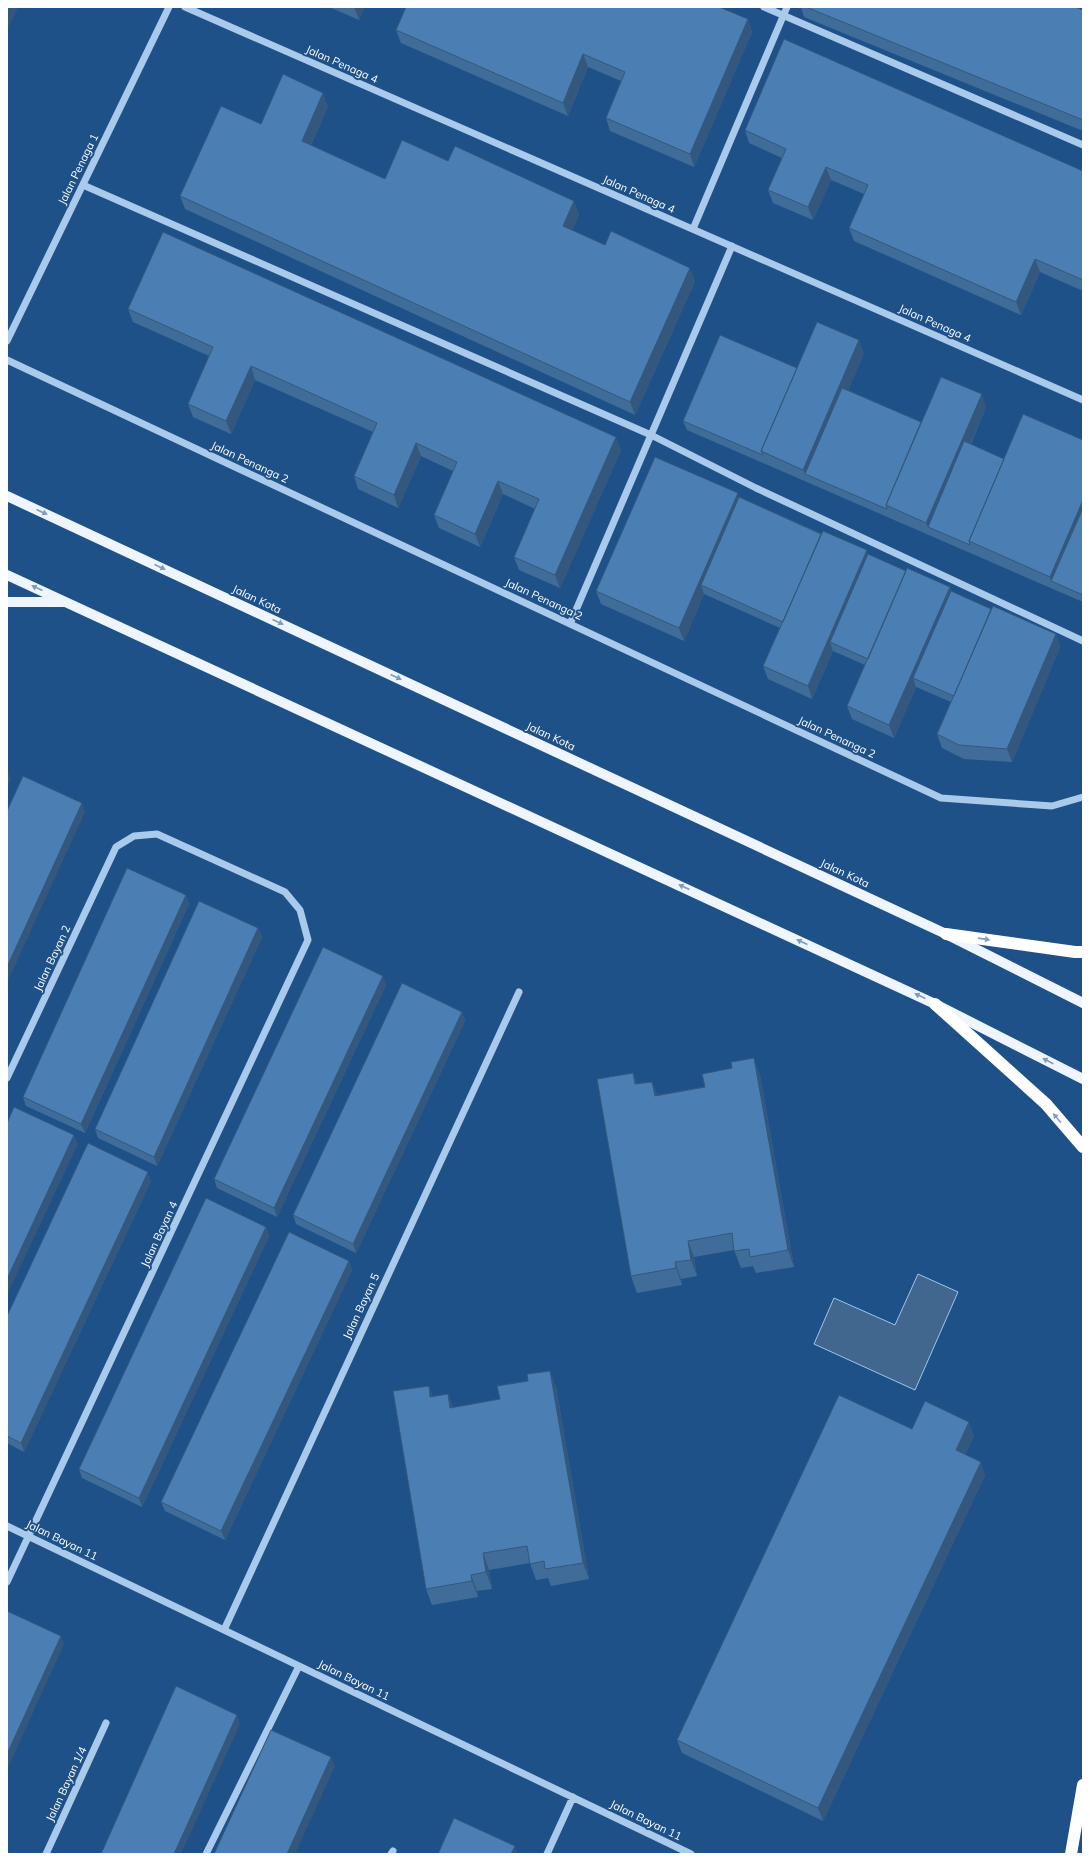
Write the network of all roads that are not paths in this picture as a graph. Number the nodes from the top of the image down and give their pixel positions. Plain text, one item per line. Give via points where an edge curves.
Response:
1 (169, 7) edge
2 (186, 7) edge
3 (764, 7) edge
4 (787, 7) edge
5 (783, 16) junction
6 (1083, 145) edge
7 (83, 185) junction
8 (693, 229) junction
9 (732, 246) junction
10 (7, 341) edge
11 (7, 360) edge
12 (1083, 400) edge
13 (651, 435) junction
14 (7, 496) edge
15 (7, 574) edge
16 (7, 602) edge
17 (67, 602) junction
18 (570, 624) junction
19 (1083, 641) edge
20 (1083, 797) edge
21 (116, 847) joint
22 (946, 934) junction
23 (1083, 952) edge
24 (519, 992) dead end
25 (1083, 1003) edge
26 (935, 1004) junction
27 (7, 1078) edge
28 (1083, 1079) edge
29 (1083, 1147) edge
30 (7, 1526) edge
31 (29, 1537) junction
32 (7, 1582) edge
33 (224, 1630) junction
34 (299, 1666) junction
35 (106, 1723) dead end
36 (1083, 1785) edge
37 (573, 1797) junction
38 (46, 1854) edge
39 (206, 1854) edge
40 (547, 1854) edge
41 (691, 1854) edge
42 (1071, 1854) edge

1 - 7 street, Jalan Penaga 1
2 - 8 street, Jalan Penaga 4
3 - 5 street
4 - 5 street
5 - 6 street
5 - 8 street
7 - 10 street, Jalan Penaga 1
7 - 13 street
8 - 9 street, Jalan Penaga 4
9 - 12 street, Jalan Penaga 4
9 - 13 street
11 - 18 street, Jalan Penanga 2
13 - 18 street
13 - 19 street via 756,488
14 -> 22 main road, Jalan Kota
17 -> 15 main road
16 - 17 main road
26 -> 17 main road
18 - 20 street, Jalan Penanga 2 via 941,798 1052,806
21 - 27 street, Jalan Bayan 2
21 - 31 street, Jalan Bayan 4 via 134,836 157,834 285,892 300,910 308,940
22 -> 23 highway
22 - 25 main road, Jalan Kota
24 - 33 street, Jalan Bayan 5
28 -> 26 main road
29 -> 26 highway via 1046,1104
30 - 31 street, Jalan Bayan 11
31 - 32 street, Jalan Bayan 4
31 - 33 street, Jalan Bayan 11
33 - 34 street, Jalan Bayan 11
34 - 37 street, Jalan Bayan 11
34 - 39 street
35 - 38 street, Jalan Bayan 1/4
36 - 42 highway
37 - 40 street
37 - 41 street, Jalan Bayan 11

